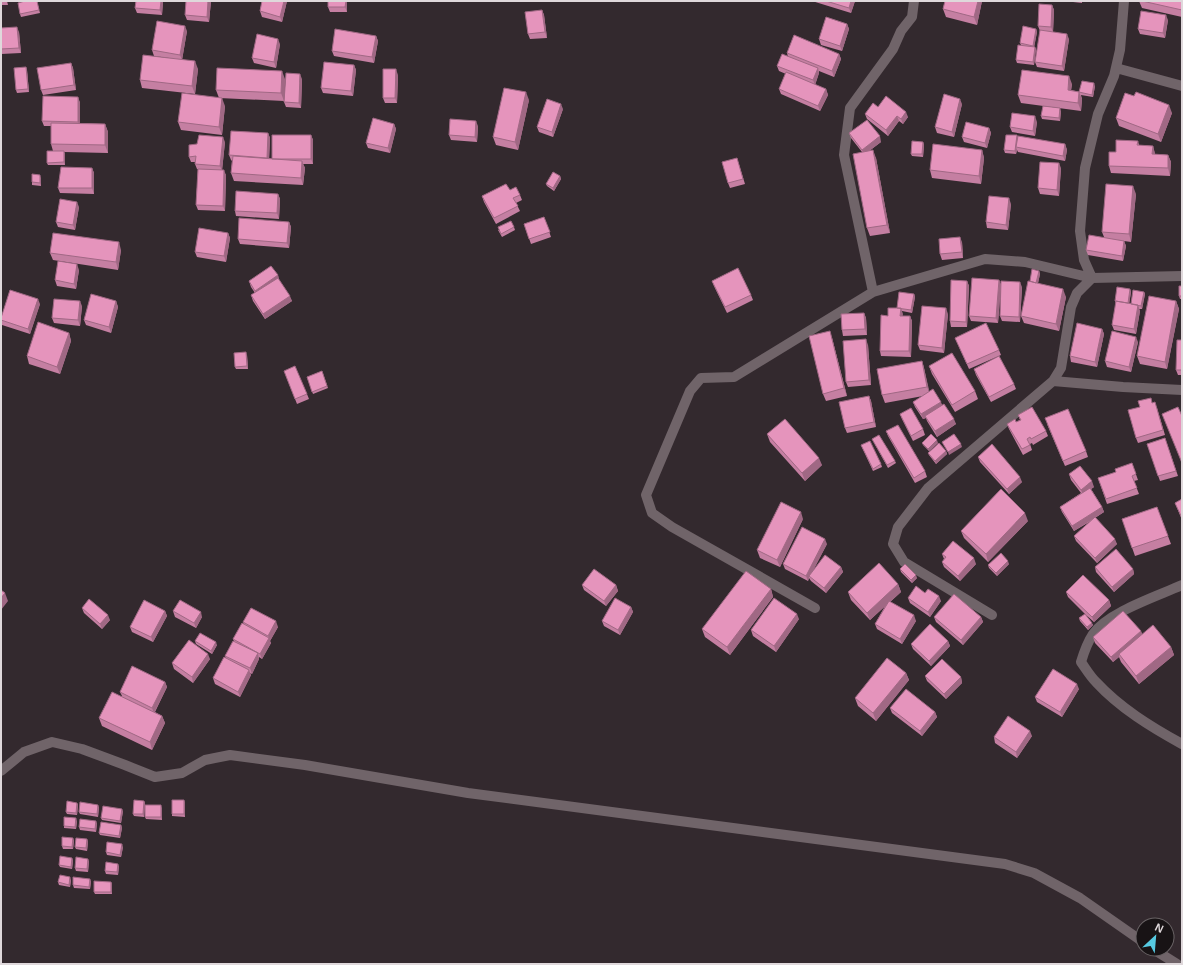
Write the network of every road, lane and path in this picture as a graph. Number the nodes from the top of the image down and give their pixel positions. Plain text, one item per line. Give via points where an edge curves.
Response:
1 (914, 1) edge
2 (1124, 1) edge
3 (1116, 68) junction
4 (1182, 86) edge
5 (1182, 276) edge
6 (1092, 278) junction
7 (873, 292) junction
8 (1053, 381) junction
9 (1182, 390) edge
10 (1182, 585) edge
11 (815, 608) dead end
12 (992, 615) dead end
13 (1182, 744) edge
14 (1, 771) edge
15 (1135, 936) edge
16 (1165, 957) edge
17 (1176, 964) edge

1 - 7 street via 912,17 850,108 844,155
2 - 3 street
3 - 4 street
3 - 6 street via 1098,114 1085,168 1080,231 1084,260
5 - 6 street
6 - 7 street via 1025,262 985,260
6 - 8 street via 1077,293 1071,306 1061,368
7 - 11 street via 734,377 701,378 690,391 646,495 652,513 672,527
8 - 9 street via 1123,388
8 - 12 street via 928,488 898,527 893,544 904,562
10 - 13 street via 1108,620 1094,632 1081,662 1095,682 1121,705 1147,724
14 - 15 street via 24,752 52,742 82,749 155,777 182,773 204,760 230,755 468,793 1004,864 1034,873 1080,898
16 - 17 street

